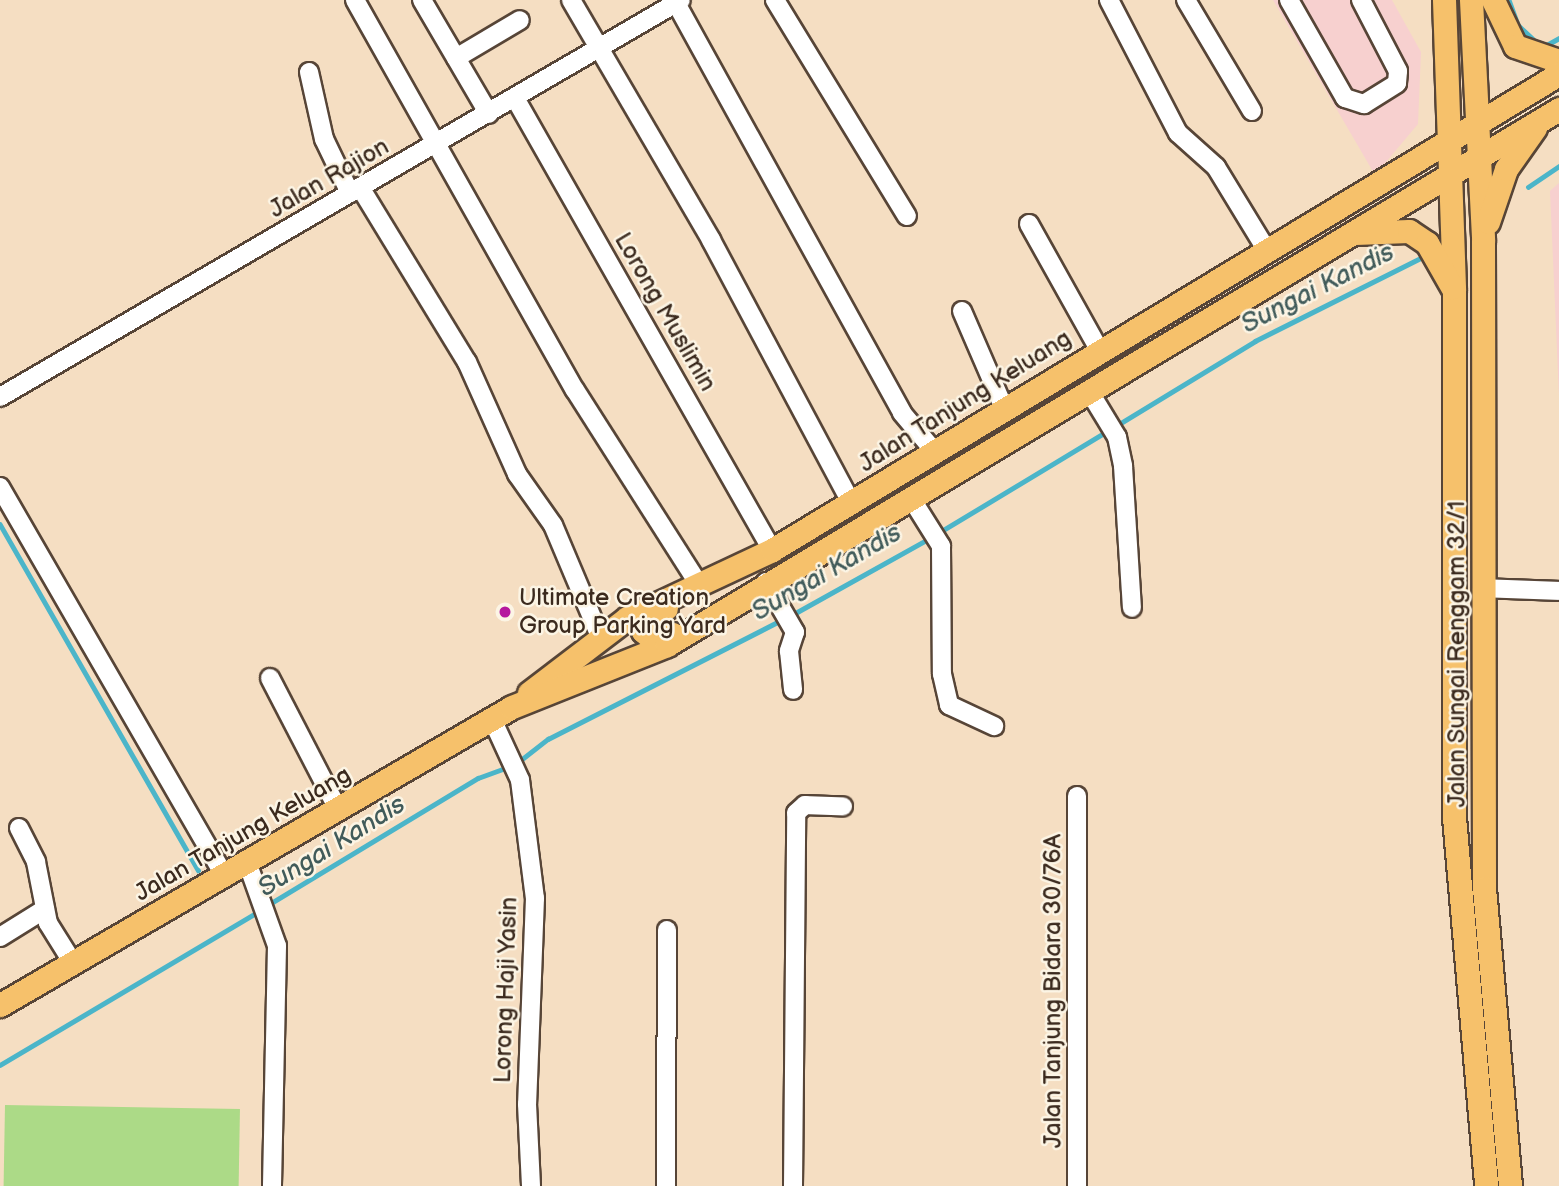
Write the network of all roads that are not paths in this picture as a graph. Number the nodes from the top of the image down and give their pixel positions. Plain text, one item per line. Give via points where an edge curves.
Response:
1 (355, 0) edge
2 (422, 0) edge
3 (775, 0) edge
4 (1109, 0) edge
5 (1186, 0) edge
6 (1289, 0) edge
7 (1362, 0) edge
8 (1444, 0) edge
9 (1471, 0) edge
10 (1493, 0) edge
11 (679, 2) edge
12 (574, 7) edge
13 (520, 20) dead end
14 (594, 45) junction
15 (456, 58) junction
16 (1559, 61) edge
17 (309, 72) dead end
18 (1559, 74) edge
19 (515, 98) junction
20 (1252, 111) dead end
21 (489, 114) junction
22 (1551, 114) edge
23 (1477, 122) junction
24 (1449, 139) junction
25 (431, 141) junction
26 (1479, 156) junction
27 (1450, 173) junction
28 (355, 190) junction
29 (907, 216) dead end
30 (1029, 224) dead end
31 (1349, 233) junction
32 (1483, 242) junction
33 (1266, 249) junction
34 (1454, 290) junction
35 (962, 311) dead end
36 (1098, 349) junction
37 (1089, 391) junction
38 (0, 397) edge
39 (1004, 408) junction
40 (935, 452) junction
41 (0, 487) edge
42 (852, 502) junction
43 (915, 504) junction
44 (772, 550) junction
45 (766, 582) junction
46 (699, 585) junction
47 (1482, 588) junction
48 (1559, 591) edge
49 (1132, 608) dead end
50 (717, 614) junction
51 (600, 636) junction
52 (270, 678) dead end
53 (793, 690) dead end
54 (502, 713) junction
55 (994, 726) dead end
56 (1077, 796) dead end
57 (843, 806) dead end
58 (338, 809) junction
59 (19, 828) dead end
60 (247, 862) junction
61 (224, 875) junction
62 (45, 909) junction
63 (667, 930) dead end
64 (0, 937) edge
65 (73, 963) junction
66 (1493, 983) junction
67 (1468, 984) junction
68 (2, 1001) edge
69 (271, 1186) edge
70 (531, 1186) edge
71 (666, 1186) edge
72 (793, 1186) edge
73 (1077, 1186) edge
74 (1486, 1186) edge
75 (1510, 1186) edge

1 - 25 street
2 - 15 street
3 - 29 street
4 - 33 street via 1178,133 1216,167
5 - 20 street
6 - 7 street via 1345,98 1363,104 1397,83 1398,71
8 - 24 main road, Jalan Sungai Renggam 32/1
9 - 23 main road, Jalan Sungai Renggam 32/1
10 - 16 main road via 1516,46
11 - 14 street, Jalan Rajion
11 - 40 street via 902,413
12 - 14 street
13 - 15 street
14 - 19 street, Jalan Rajion
14 - 42 street via 711,240
15 - 21 street
17 - 28 street via 324,139
18 - 23 main road, Jalan Tanjung Keluang
19 - 21 street, Jalan Rajion
19 - 44 street, Lorong Muslimin
21 - 25 street, Jalan Rajion
22 - 26 main road, Jalan Tanjung Keluang
22 - 32 main road via 1506,169
23 - 24 main road, Jalan Tanjung Keluang
23 - 26 main road, Jalan Sungai Renggam 32/1
24 - 27 main road, Jalan Sungai Renggam 32/1
24 - 33 main road, Jalan Tanjung Keluang
25 - 28 street, Jalan Rajion
25 - 46 street via 575,390
26 - 27 main road, Jalan Tanjung Keluang
26 - 32 main road, Jalan Sungai Renggam 32/1
27 - 31 main road, Jalan Tanjung Keluang
27 - 34 main road, Jalan Sungai Renggam 32/1
28 - 38 street, Jalan Rajion
28 - 51 street via 467,362 517,474 553,525
30 - 36 street
31 - 34 main road via 1409,231 1427,243
31 - 37 main road, Jalan Tanjung Keluang
32 - 47 main road, Jalan Sungai Renggam 32/1
33 - 36 main road, Jalan Tanjung Keluang
34 - 67 main road, Jalan Sungai Renggam 32/1 via 1454,817
35 - 39 street
36 - 39 main road, Jalan Tanjung Keluang
37 - 43 main road, Jalan Tanjung Keluang
37 - 49 street via 1117,437
39 - 40 main road, Jalan Tanjung Keluang
40 - 42 main road, Jalan Tanjung Keluang
41 - 61 street
42 - 44 main road, Jalan Tanjung Keluang
43 - 45 main road, Jalan Tanjung Keluang
43 - 55 street via 941,546 942,674 949,705
44 - 46 main road, Jalan Tanjung Keluang
45 - 50 main road, Jalan Tanjung Keluang
45 - 53 street via 793,625
46 - 50 main road via 685,600 651,615 646,636 654,641
46 - 51 main road, Jalan Tanjung Keluang
47 - 48 street
47 - 66 main road, Jalan Sungai Renggam 32/1 via 1484,888
50 - 54 main road, Jalan Tanjung Keluang via 667,645
51 - 54 main road, Jalan Tanjung Keluang
52 - 58 street
54 - 58 main road, Jalan Tanjung Keluang
54 - 70 street, Lorong Haji Yasin via 520,780 535,898 527,1104
56 - 73 street, Jalan Tanjung Bidara 30/76A
57 - 72 street via 805,805 796,813
58 - 60 main road, Jalan Tanjung Keluang
59 - 62 street via 37,862
60 - 61 main road, Jalan Tanjung Keluang
60 - 69 street via 274,925
61 - 65 main road, Jalan Tanjung Keluang
62 - 64 street
62 - 65 street
63 - 71 street
65 - 68 main road, Jalan Tanjung Keluang
66 - 67 main road
66 - 75 main road, Jalan Sungai Renggam 32/1
67 - 74 main road, Jalan Sungai Renggam 32/1

